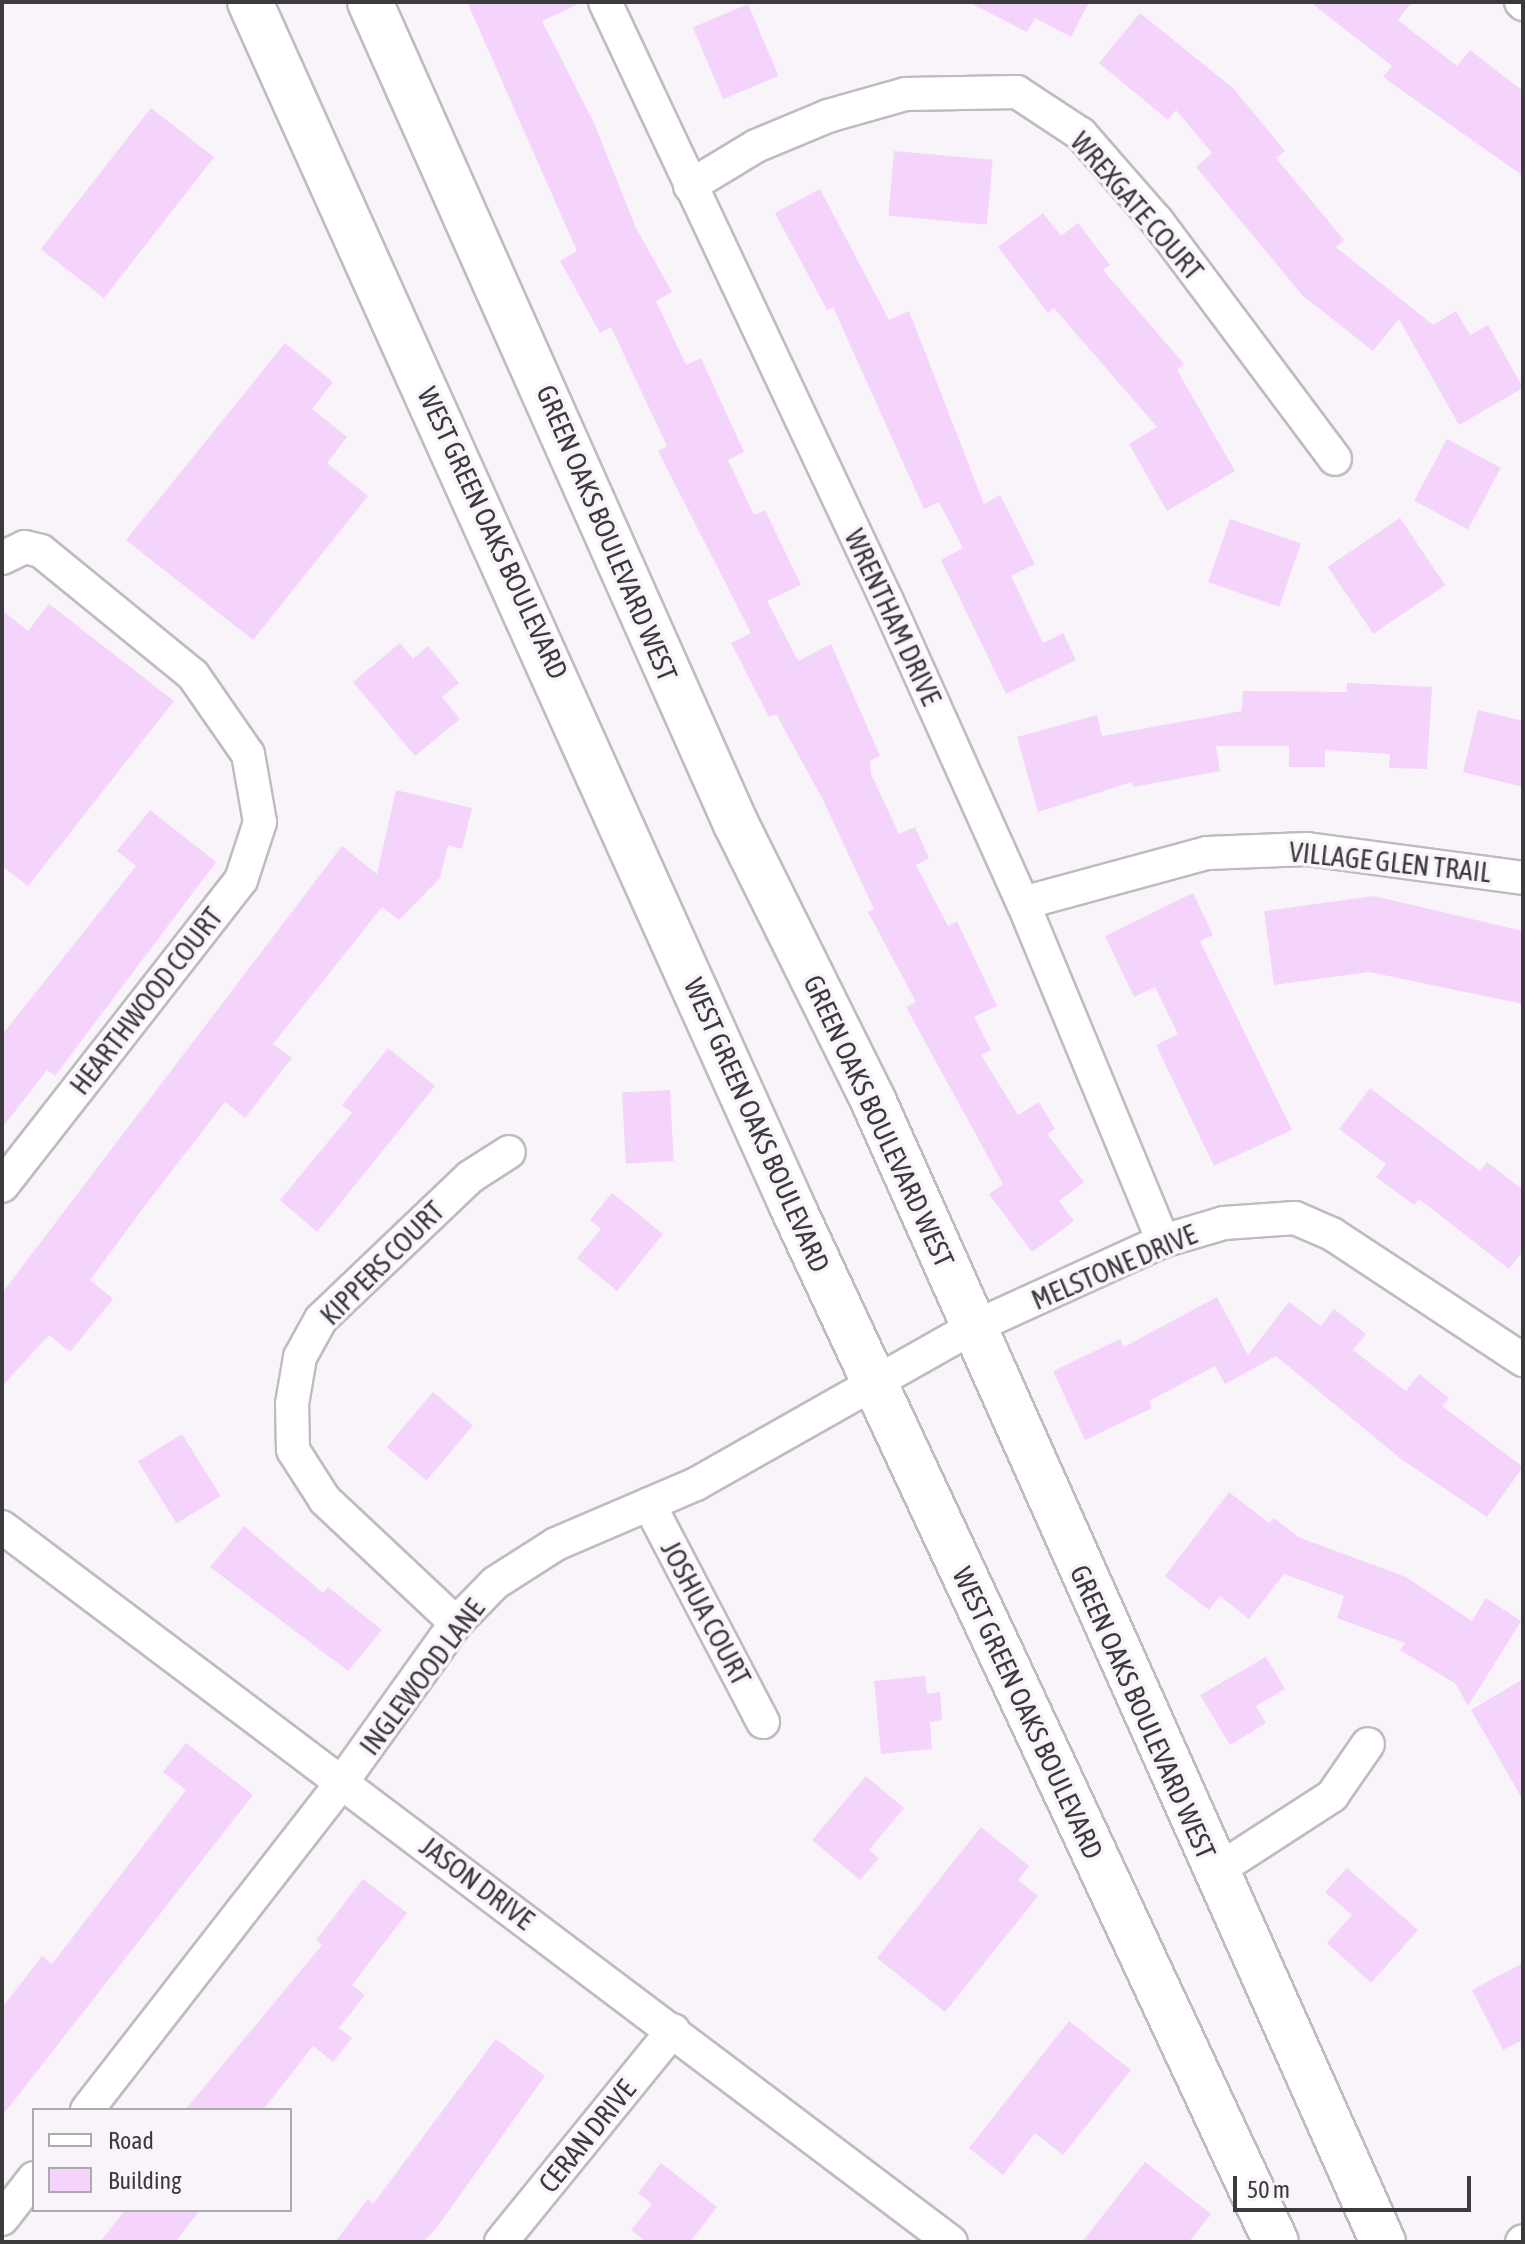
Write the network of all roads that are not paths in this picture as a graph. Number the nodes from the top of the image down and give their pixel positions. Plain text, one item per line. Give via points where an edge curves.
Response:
1 (250, 2) edge
2 (370, 2) edge
3 (605, 2) edge
4 (690, 186) junction
5 (1335, 459) dead end
6 (2, 558) edge
7 (1523, 878) edge
8 (1023, 903) junction
9 (509, 1152) dead end
10 (2, 1186) edge
11 (1163, 1241) junction
12 (974, 1327) junction
13 (1523, 1360) edge
14 (872, 1381) junction
15 (649, 1504) junction
16 (2, 1527) edge
17 (456, 1623) junction
18 (763, 1722) dead end
19 (1368, 1744) dead end
20 (342, 1782) junction
21 (1213, 1873) junction
22 (673, 2030) junction
23 (89, 2108) edge
24 (32, 2181) edge
25 (2, 2219) edge
26 (501, 2242) edge
27 (951, 2242) edge
28 (1276, 2242) edge
29 (1383, 2242) edge

1 - 14 main road, WEST GREEN OAKS BOULEVARD
2 - 12 main road, GREEN OAKS BOULEVARD WEST via 723,796 873,1100
3 - 4 street, WRENTHAM DRIVE
4 - 5 street, WREXGATE COURT via 756,146 828,116 906,94 1017,92 1081,134 1157,221
4 - 8 street, WRENTHAM DRIVE
6 - 10 street, HEARTHWOOD COURT via 25,547 41,551 193,675 248,754 260,804 257,843 241,880
7 - 8 street, VILLAGE GLEN TRAIL via 1307,849 1207,853
8 - 11 street, WRENTHAM DRIVE
9 - 17 street, KIPPERS COURT via 470,1177 321,1319 300,1357 292,1404 293,1450 325,1500
11 - 12 street, MELSTONE DRIVE
11 - 13 street, MELSTONE DRIVE via 1224,1223 1295,1218 1332,1234
12 - 14 street, MELSTONE DRIVE
12 - 21 main road, GREEN OAKS BOULEVARD WEST
14 - 15 street, INGLEWOOD LANE
14 - 28 main road, WEST GREEN OAKS BOULEVARD
15 - 17 street, INGLEWOOD LANE via 556,1544 495,1583
15 - 18 street, JOSHUA COURT
16 - 20 street, JASON DRIVE
17 - 20 street, INGLEWOOD LANE
19 - 21 street via 1332,1796
20 - 22 street, JASON DRIVE
20 - 23 street, INGLEWOOD LANE
21 - 29 main road, GREEN OAKS BOULEVARD WEST
22 - 26 street, CERAN DRIVE
22 - 27 street, JASON DRIVE
24 - 25 street

